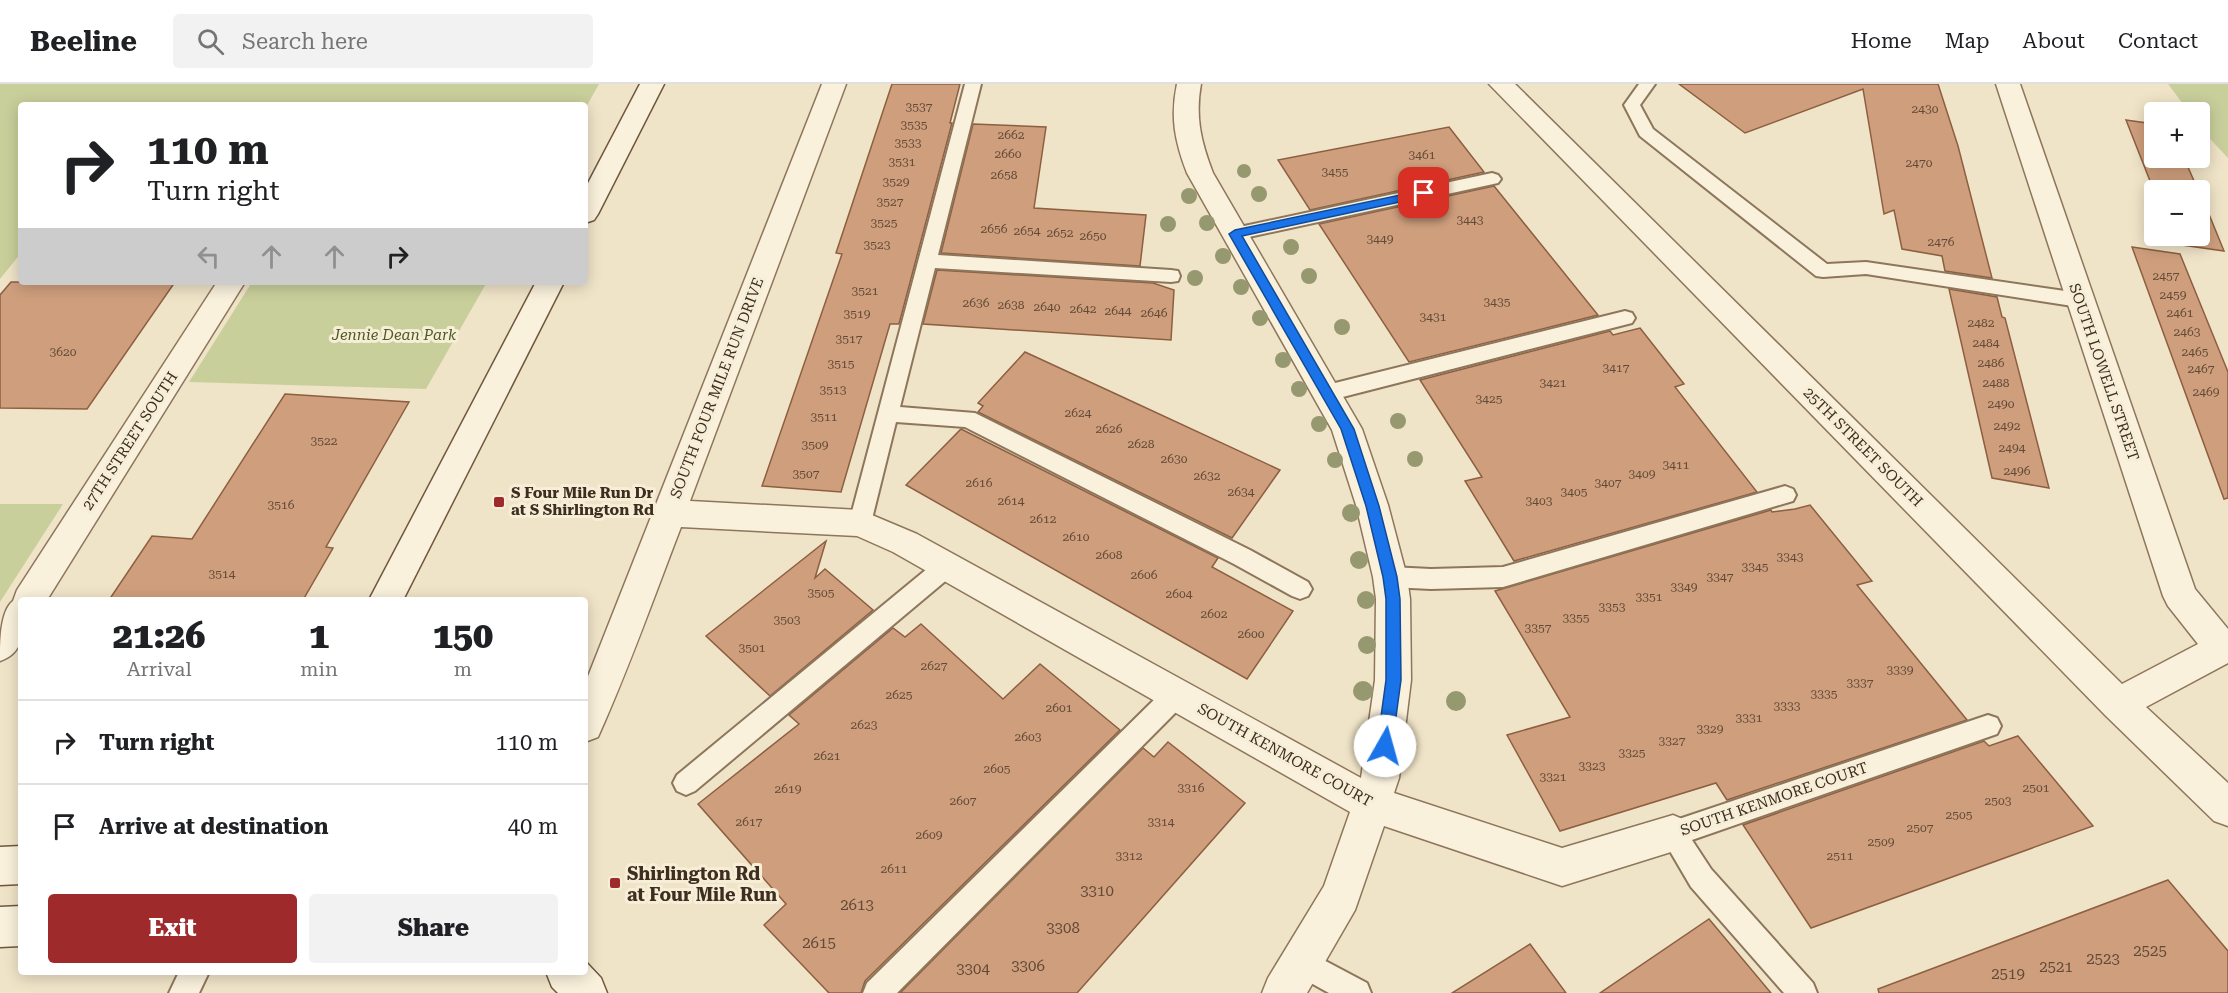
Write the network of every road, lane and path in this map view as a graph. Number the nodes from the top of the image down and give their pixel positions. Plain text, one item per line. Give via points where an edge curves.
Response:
1 (652, 84) edge
2 (834, 84) edge
3 (973, 84) edge
4 (1189, 84) edge
5 (1501, 84) edge
6 (1647, 84) edge
7 (2008, 84) edge
8 (1492, 179) dead end
9 (588, 208) edge
10 (1235, 234) junction
11 (927, 261) junction
12 (1171, 276) dead end
13 (229, 285) edge
14 (548, 285) edge
15 (2079, 300) junction
16 (1625, 318) dead end
17 (1327, 393) junction
18 (890, 414) junction
19 (1785, 495) dead end
20 (669, 513) junction
21 (860, 523) junction
22 (947, 566) junction
23 (1390, 577) junction
24 (1300, 590) dead end
25 (31, 597) edge
26 (388, 597) edge
27 (18, 618) edge
28 (0, 646) edge
29 (2225, 647) edge
30 (1176, 695) junction
31 (2118, 704) junction
32 (588, 718) edge
33 (1988, 726) dead end
34 (686, 783) dead end
35 (1372, 804) junction
36 (2228, 808) edge
37 (1673, 834) junction
38 (18, 865) edge
39 (0, 866) edge
40 (18, 926) edge
41 (0, 927) edge
42 (1301, 962) junction
43 (193, 975) edge
44 (570, 975) edge
45 (183, 993) edge
46 (586, 993) edge
47 (877, 993) edge
48 (1282, 993) edge
49 (1357, 993) edge
50 (1803, 993) edge

1 - 9 street
2 - 20 street, SOUTH FOUR MILE RUN DRIVE
3 - 11 lane
4 - 10 street via 1184,109 1186,139 1200,173
5 - 31 street, 25TH STREET SOUTH
6 - 15 lane via 1632,105 1646,132 1823,271 1866,268
7 - 15 street, SOUTH LOWELL STREET
8 - 10 lane
10 - 17 street
11 - 12 lane
11 - 18 lane
13 - 25 street, 27TH STREET SOUTH
14 - 26 street
15 - 29 street, SOUTH LOWELL STREET via 2180,596
16 - 17 lane
17 - 23 street via 1347,429
18 - 21 lane
18 - 24 lane via 968,419
19 - 23 lane via 1503,577
20 - 21 street, SOUTH KENMORE COURT
20 - 32 street, SOUTH FOUR MILE RUN DRIVE
21 - 22 street, SOUTH KENMORE COURT
22 - 30 street, SOUTH KENMORE COURT
22 - 34 lane
23 - 35 street via 1393,680 1380,778
27 - 28 street
29 - 31 street
30 - 35 street, SOUTH KENMORE COURT
30 - 47 lane
31 - 36 street, 25TH STREET SOUTH
33 - 37 lane, SOUTH KENMORE COURT
35 - 37 street, SOUTH KENMORE COURT via 1562,867
35 - 42 street via 1341,896
37 - 50 lane via 1701,878
38 - 39 street
40 - 41 street
42 - 48 street
42 - 49 lane
43 - 45 lane
44 - 46 street

